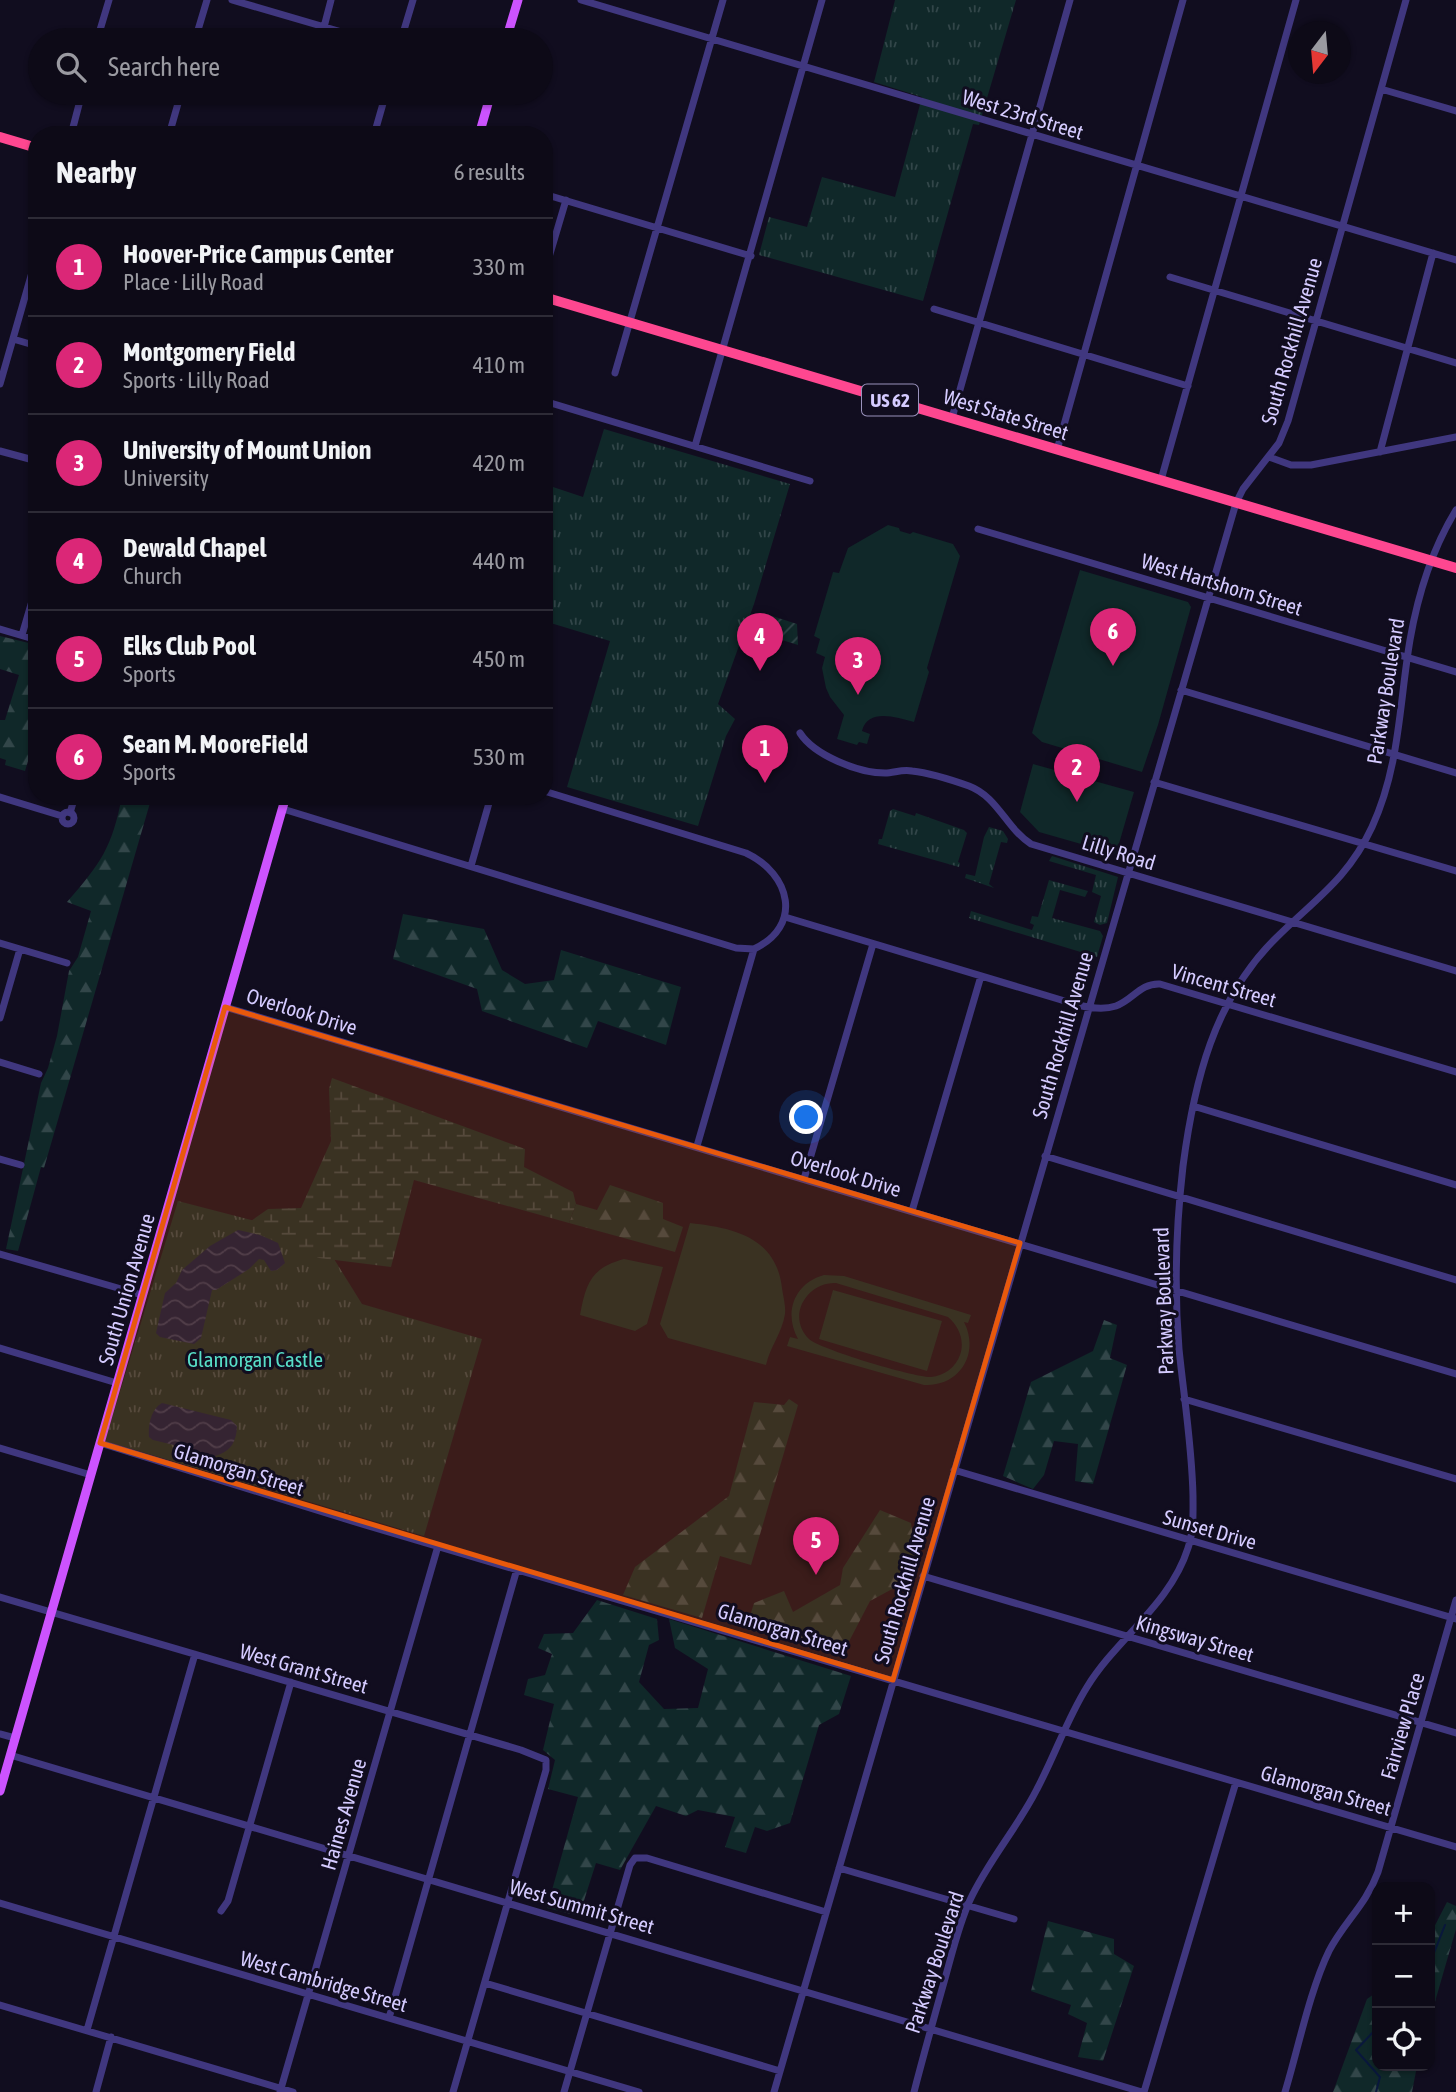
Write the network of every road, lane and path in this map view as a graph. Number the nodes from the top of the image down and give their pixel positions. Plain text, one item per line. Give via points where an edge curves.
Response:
1 (109, 0) edge
2 (207, 0) edge
3 (232, 0) edge
4 (331, 0) edge
5 (412, 0) edge
6 (518, 0) edge
7 (581, 0) edge
8 (723, 0) edge
9 (822, 0) edge
10 (1070, 0) edge
11 (1183, 0) edge
12 (1296, 0) edge
13 (1406, 0) edge
14 (324, 27) junction
15 (101, 28) edge
16 (199, 28) edge
17 (327, 28) edge
18 (404, 28) edge
19 (510, 28) edge
20 (711, 39) junction
21 (804, 66) junction
22 (1381, 89) junction
23 (79, 105) edge
24 (178, 105) edge
25 (383, 105) edge
26 (488, 105) edge
27 (1456, 111) edge
28 (73, 126) edge
29 (172, 126) edge
30 (377, 126) edge
31 (482, 126) edge
32 (1032, 135) junction
33 (0, 137) edge
34 (28, 145) edge
35 (1137, 166) junction
36 (553, 196) edge
37 (1241, 197) junction
38 (566, 200) junction
39 (658, 227) junction
40 (1343, 227) junction
41 (553, 244) edge
42 (1433, 253) junction
43 (751, 256) junction
44 (1456, 260) edge
45 (1170, 277) dead end
46 (28, 286) edge
47 (1215, 290) junction
48 (553, 300) edge
49 (934, 309) dead end
50 (1316, 321) junction
51 (629, 322) junction
52 (979, 323) junction
53 (13, 339) junction
54 (28, 343) edge
55 (1408, 348) junction
56 (724, 350) junction
57 (1084, 354) junction
58 (1456, 363) edge
59 (615, 373) dead end
60 (0, 384) edge
61 (1188, 386) junction
62 (553, 404) edge
63 (952, 418) junction
64 (1456, 437) edge
65 (695, 446) junction
66 (1058, 450) junction
67 (0, 451) edge
68 (1380, 452) junction
69 (1269, 457) junction
70 (28, 459) edge
71 (810, 481) dead end
72 (1161, 481) junction
73 (1236, 503) junction
74 (1456, 510) edge
75 (978, 529) dead end
76 (1430, 561) junction
77 (1456, 568) edge
78 (1208, 598) junction
79 (28, 615) edge
80 (0, 629) edge
81 (22, 635) junction
82 (28, 637) edge
83 (1408, 658) junction
84 (1456, 673) edge
85 (1181, 690) junction
86 (800, 733) dead end
87 (1395, 754) junction
88 (1456, 773) edge
89 (1154, 782) junction
90 (553, 794) edge
91 (0, 797) edge
92 (28, 804) edge
93 (31, 805) edge
94 (70, 805) edge
95 (284, 805) edge
96 (488, 805) edge
97 (283, 809) junction
98 (1363, 844) junction
99 (471, 866) junction
100 (1456, 871) edge
101 (1128, 873) junction
102 (785, 917) junction
103 (1294, 922) junction
104 (0, 943) edge
105 (873, 944) junction
106 (20, 949) junction
107 (754, 949) junction
108 (67, 963) dead end
109 (1456, 971) edge
110 (981, 976) junction
111 (3, 993) edge
112 (1227, 1004) junction
113 (225, 1007) junction
114 (1088, 1008) junction
115 (0, 1018) edge
116 (0, 1062) edge
117 (1456, 1072) edge
118 (39, 1074) dead end
119 (1193, 1106) junction
120 (697, 1146) junction
121 (1045, 1156) junction
122 (0, 1159) edge
123 (21, 1165) dead end
124 (804, 1179) junction
125 (1456, 1185) edge
126 (1180, 1197) junction
127 (912, 1211) junction
128 (1020, 1243) junction
129 (0, 1254) edge
130 (1456, 1280) edge
131 (1176, 1290) junction
132 (142, 1295) junction
133 (0, 1348) edge
134 (1456, 1374) edge
135 (117, 1383) junction
136 (1184, 1399) junction
137 (100, 1444) junction
138 (0, 1448) edge
139 (954, 1470) junction
140 (91, 1475) junction
141 (1456, 1479) edge
142 (1191, 1541) junction
143 (438, 1546) junction
144 (517, 1569) junction
145 (923, 1576) junction
146 (0, 1597) edge
147 (1456, 1600) edge
148 (51, 1612) junction
149 (1453, 1619) edge
150 (1127, 1637) junction
151 (195, 1654) junction
152 (893, 1680) junction
153 (291, 1682) junction
154 (390, 1712) junction
155 (1421, 1723) junction
156 (1064, 1730) junction
157 (1456, 1733) edge
158 (0, 1734) edge
159 (470, 1735) junction
160 (15, 1738) junction
161 (10, 1755) junction
162 (1236, 1782) junction
163 (0, 1791) edge
164 (154, 1798) junction
165 (250, 1826) junction
166 (1391, 1827) junction
167 (1456, 1847) edge
168 (349, 1856) junction
169 (839, 1868) junction
170 (429, 1879) junction
171 (0, 1903) edge
172 (508, 1903) junction
173 (967, 1907) junction
174 (221, 1911) dead end
175 (826, 1912) junction
176 (1014, 1919) dead end
177 (610, 1932) junction
178 (114, 1937) junction
179 (485, 1983) junction
180 (803, 1990) junction
181 (309, 1995) junction
182 (0, 2005) edge
183 (587, 2014) junction
184 (389, 2018) junction
185 (931, 2028) junction
186 (87, 2030) junction
187 (111, 2038) junction
188 (468, 2042) junction
189 (780, 2071) junction
190 (570, 2072) junction
191 (281, 2090) edge
192 (96, 2092) edge
193 (293, 2092) edge
194 (453, 2092) edge
195 (564, 2092) edge
196 (639, 2092) edge
197 (774, 2092) edge
198 (914, 2092) edge
199 (1143, 2092) edge
200 (1285, 2092) edge

1 - 15 street
2 - 16 street
3 - 14 street
4 - 14 street
5 - 18 street
6 - 19 main road
7 - 20 street, West 23rd Street
8 - 20 street
9 - 21 street
10 - 32 street
11 - 35 street
12 - 37 street
13 - 22 street, South Rockhill Avenue
14 - 17 street
20 - 21 street, West 23rd Street
20 - 39 street
21 - 32 street, West 23rd Street
21 - 43 street
22 - 27 street
22 - 40 street, South Rockhill Avenue
23 - 28 street
24 - 29 street
25 - 30 street
26 - 31 main road
32 - 35 street, West 23rd Street
32 - 52 street
33 - 34 highway
35 - 37 street, West 23rd Street
35 - 57 street
36 - 38 street
37 - 40 street, West 23rd Street
37 - 47 street
38 - 39 street
38 - 41 street
39 - 43 street
39 - 51 street
40 - 42 street, West 23rd Street
40 - 50 street, South Rockhill Avenue
42 - 44 street, West 23rd Street
42 - 55 street
43 - 56 street
45 - 47 street
46 - 53 street
47 - 50 street
47 - 61 street
48 - 51 highway, West State Street / US 62
49 - 52 street
50 - 55 street
50 - 69 street, South Rockhill Avenue via 1288,421
51 - 56 highway, West State Street / US 62
51 - 59 street
52 - 57 street
52 - 63 street
53 - 54 street
53 - 60 street
55 - 58 street
55 - 68 street
56 - 63 highway, West State Street / US 62
56 - 65 street
57 - 61 street
57 - 66 street
61 - 72 street
62 - 65 street
63 - 66 highway, West State Street / US 62
64 - 68 street
65 - 71 street
66 - 72 highway, West State Street / US 62
67 - 70 street
68 - 69 street via 1301,466
69 - 73 street, South Rockhill Avenue
72 - 73 highway, West State Street / US 62
73 - 76 highway, West State Street / US 62
73 - 78 street, South Rockhill Avenue
74 - 76 street, Parkway Boulevard
75 - 78 street, West Hartshorn Street
76 - 77 highway, West State Street / US 62
76 - 83 street, Parkway Boulevard
78 - 83 street, West Hartshorn Street
78 - 85 street, South Rockhill Avenue
79 - 81 street
80 - 81 street
81 - 82 street
83 - 84 street, West Hartshorn Street
83 - 87 street, Parkway Boulevard
85 - 87 street
85 - 89 street, South Rockhill Avenue
86 - 101 street, Lilly Road via 843,764 882,773 914,771 970,787 992,800 1031,844
87 - 88 street
87 - 98 street, Parkway Boulevard
89 - 98 street
89 - 101 street, South Rockhill Avenue
90 - 102 street via 751,855 778,879 785,896
91 - 92 street
93 - 94 street via 66,814
95 - 97 main road, South Union Avenue
96 - 99 street
97 - 99 street
97 - 113 main road, South Union Avenue
98 - 100 street
98 - 103 street, Parkway Boulevard via 1331,889
99 - 107 street via 736,948
101 - 103 street, Lilly Road
101 - 114 street, South Rockhill Avenue
102 - 105 street, Vincent Street
102 - 107 street via 774,934
103 - 109 street, Lilly Road
103 - 112 street, Parkway Boulevard via 1257,959
104 - 106 street
105 - 110 street, Vincent Street
105 - 124 street
106 - 108 street
106 - 111 street
107 - 120 street
110 - 114 street, Vincent Street
110 - 127 street
111 - 115 street
112 - 114 street, Vincent Street via 1154,984 1117,1006
112 - 117 street, Vincent Street
112 - 119 street, Parkway Boulevard via 1207,1048
113 - 120 street, Overlook Drive
113 - 132 main road, South Union Avenue
114 - 121 street, South Rockhill Avenue
116 - 118 street
119 - 125 street
119 - 126 street, Parkway Boulevard
120 - 124 street, Overlook Drive
121 - 126 street
121 - 128 street, South Rockhill Avenue
122 - 123 street
124 - 127 street, Overlook Drive
126 - 130 street
126 - 131 street, Parkway Boulevard
127 - 128 street, Overlook Drive
128 - 131 street, Overlook Drive
128 - 139 street, South Rockhill Avenue
129 - 132 street
131 - 134 street, Overlook Drive
131 - 136 street, Parkway Boulevard
132 - 135 main road, South Union Avenue
133 - 135 street
135 - 137 main road, South Union Avenue
136 - 141 street
136 - 142 street, Parkway Boulevard via 1193,1488
137 - 140 main road, South Union Avenue
137 - 143 street, Glamorgan Street
138 - 140 street
139 - 142 street, Sunset Drive
139 - 145 street, South Rockhill Avenue
140 - 148 main road, South Union Avenue
142 - 149 street, Sunset Drive
142 - 150 street, Parkway Boulevard via 1171,1584
143 - 144 street, Glamorgan Street
143 - 154 street, Haines Avenue
144 - 152 street, Glamorgan Street
144 - 159 street
145 - 150 street, Kingsway Street
145 - 152 street, South Rockhill Avenue
146 - 148 street, West Grant Street
147 - 149 street, Fairview Place
148 - 151 street, West Grant Street
148 - 160 main road, South Union Avenue
149 - 155 street, Fairview Place
150 - 155 street, Kingsway Street
150 - 156 street, Parkway Boulevard via 1087,1686
151 - 153 street, West Grant Street
151 - 164 street
152 - 156 street, Glamorgan Street
152 - 169 street, South Rockhill Avenue
153 - 154 street, West Grant Street
153 - 165 street
154 - 159 street, West Grant Street
154 - 168 street, Haines Avenue
155 - 157 street, Kingsway Street
155 - 166 street, Fairview Place
156 - 162 street, Glamorgan Street
156 - 173 street, Parkway Boulevard via 1035,1793
158 - 160 street
159 - 170 street
159 - 172 street, West Grant Street via 546,1760
160 - 161 main road, South Union Avenue
161 - 163 main road, South Union Avenue
161 - 164 street, West Summit Street
162 - 166 street, Glamorgan Street
162 - 199 street
164 - 165 street, West Summit Street
164 - 178 street
165 - 168 street, West Summit Street
165 - 174 street
166 - 167 street, Glamorgan Street
166 - 200 street, Fairview Place via 1373,1886 1324,1964
168 - 170 street, West Summit Street
168 - 181 street, Haines Avenue
169 - 173 street
169 - 175 street, South Rockhill Avenue
170 - 172 street, West Summit Street
170 - 184 street
171 - 178 street, West Cambridge Street
172 - 177 street, West Summit Street
172 - 179 street
173 - 176 street
173 - 185 street, Parkway Boulevard
175 - 177 street via 635,1858
175 - 180 street, South Rockhill Avenue
177 - 180 street, West Summit Street
177 - 183 street
178 - 181 street, West Cambridge Street
178 - 186 street
179 - 183 street
179 - 188 street
180 - 185 street, West Summit Street
180 - 189 street, South Rockhill Avenue
181 - 184 street, West Cambridge Street
181 - 191 street, Haines Avenue
182 - 186 street
183 - 189 street
183 - 190 street
184 - 188 street, West Cambridge Street
185 - 198 street, Parkway Boulevard
185 - 199 street, West Summit Street
186 - 187 street
187 - 191 street
187 - 192 street
188 - 190 street, West Cambridge Street
188 - 194 street
189 - 197 street, South Rockhill Avenue
190 - 195 street
190 - 196 street, West Cambridge Street
191 - 193 street

